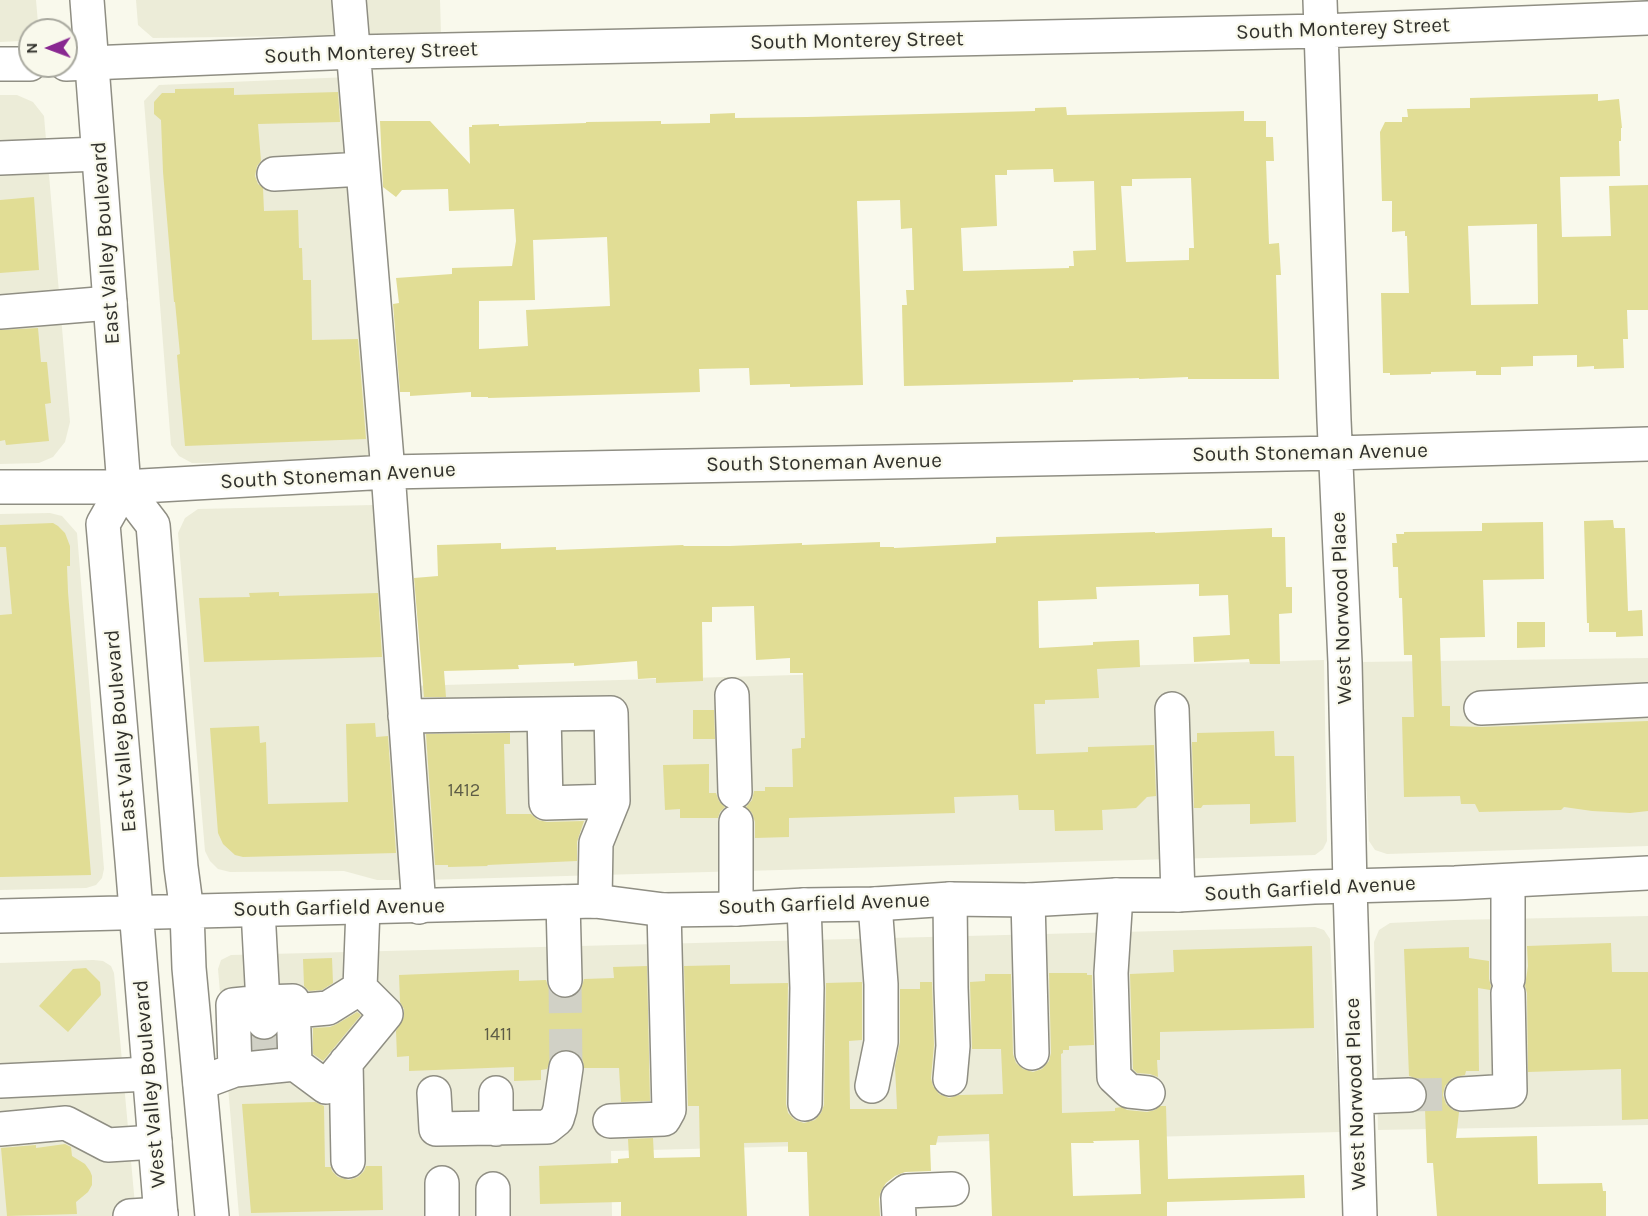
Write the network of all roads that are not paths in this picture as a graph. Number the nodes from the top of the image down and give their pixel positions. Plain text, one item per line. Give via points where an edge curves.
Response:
1 (87, 0) edge
2 (349, 0) edge
3 (1320, 15) edge
4 (1648, 18) edge
5 (354, 52) junction
6 (0, 64) edge
7 (18, 64) edge
8 (79, 64) edge
9 (98, 154) junction
10 (0, 158) edge
11 (363, 169) junction
12 (274, 174) dead end
13 (110, 303) junction
14 (0, 312) edge
15 (1648, 444) edge
16 (1336, 453) junction
17 (388, 472) junction
18 (0, 487) edge
19 (124, 487) junction
20 (732, 695) dead end
21 (1648, 700) edge
22 (1481, 708) dead end
23 (1172, 709) dead end
24 (544, 714) junction
25 (405, 716) junction
26 (613, 801) junction
27 (1648, 873) edge
28 (1508, 881) junction
29 (1350, 887) junction
30 (1116, 895) junction
31 (1178, 896) junction
32 (950, 899) junction
33 (1028, 900) junction
34 (595, 901) junction
35 (563, 902) junction
36 (875, 904) junction
37 (804, 905) junction
38 (419, 907) junction
39 (363, 908) junction
40 (736, 909) junction
41 (258, 910) junction
42 (664, 910) junction
43 (136, 912) junction
44 (187, 912) junction
45 (0, 916) edge
46 (565, 980) tunnel mouth
47 (360, 988) junction
48 (294, 1011) junction
49 (264, 1046) junction
50 (1032, 1053) dead end
51 (346, 1062) junction
52 (566, 1068) tunnel mouth
53 (149, 1074) junction
54 (950, 1079) dead end
55 (0, 1081) edge
56 (200, 1083) junction
57 (872, 1086) dead end
58 (434, 1093) dead end
59 (496, 1093) dead end
60 (1148, 1093) dead end
61 (1462, 1094) tunnel mouth
62 (1409, 1095) tunnel mouth
63 (1357, 1097) junction
64 (805, 1104) dead end
65 (610, 1121) dead end
66 (0, 1128) edge
67 (496, 1129) junction
68 (155, 1142) junction
69 (348, 1161) dead end
70 (442, 1183) dead end
71 (952, 1189) dead end
72 (151, 1215) edge
73 (212, 1216) edge
74 (442, 1216) edge
75 (898, 1216) edge
76 (1360, 1216) edge

1 - 8 street, East Valley Boulevard
2 - 5 street
3 - 4 street, South Monterey Street
3 - 5 street, South Monterey Street
3 - 16 street, West Norwood Place
5 - 8 street, South Monterey Street
5 - 11 street
6 - 7 street
8 - 9 street, East Valley Boulevard
9 - 10 street
9 - 13 street, East Valley Boulevard
11 - 12 street
11 - 17 street
13 - 14 street
13 - 19 street, East Valley Boulevard
15 - 16 street, South Stoneman Avenue
16 - 17 street, South Stoneman Avenue
16 - 29 street, West Norwood Place
17 - 19 street, South Stoneman Avenue
17 - 25 street
18 - 19 street, South Stoneman Avenue
19 - 43 street, East Valley Boulevard via 103,524
19 - 44 street via 153,525
20 - 40 street
21 - 22 street
23 - 31 street
24 - 25 street
24 - 26 street via 611,713
24 - 26 street via 546,803
25 - 38 street
26 - 34 street via 596,843
27 - 28 street, South Garfield Avenue
28 - 29 street, South Garfield Avenue
28 - 61 street via 1510,1091
29 - 31 street, South Garfield Avenue
29 - 63 street, West Norwood Place
30 - 31 street, South Garfield Avenue
30 - 33 street, South Garfield Avenue
30 - 60 street via 1111,973 1114,1077 1129,1091
32 - 33 street, South Garfield Avenue
32 - 36 street, South Garfield Avenue
32 - 54 street
33 - 50 street
34 - 35 street, South Garfield Avenue
34 - 42 street, South Garfield Avenue
35 - 38 street, South Garfield Avenue
35 - 46 street
36 - 37 street, South Garfield Avenue
36 - 57 street via 881,1042
37 - 40 street, South Garfield Avenue
37 - 64 street
38 - 39 street, South Garfield Avenue
39 - 41 street, South Garfield Avenue
39 - 47 street
40 - 42 street, South Garfield Avenue
41 - 44 street, South Garfield Avenue
41 - 49 street
42 - 65 street via 669,1110 664,1119
43 - 44 street, South Garfield Avenue
43 - 45 street, South Garfield Avenue
43 - 53 street, West Valley Boulevard
44 - 56 street
47 - 48 street via 328,1008
47 - 51 street via 386,1014
48 - 49 street
48 - 49 street via 293,1001
49 - 51 street via 326,1087
49 - 56 street
51 - 69 street
52 - 67 street via 557,1119 547,1127
53 - 55 street
53 - 68 street, West Valley Boulevard
56 - 73 street
58 - 67 street via 436,1129
59 - 67 street
62 - 63 street
63 - 76 street, West Norwood Place
66 - 68 street via 66,1123 108,1145
68 - 72 street, West Valley Boulevard
70 - 74 street
71 - 75 street via 907,1191 898,1198

